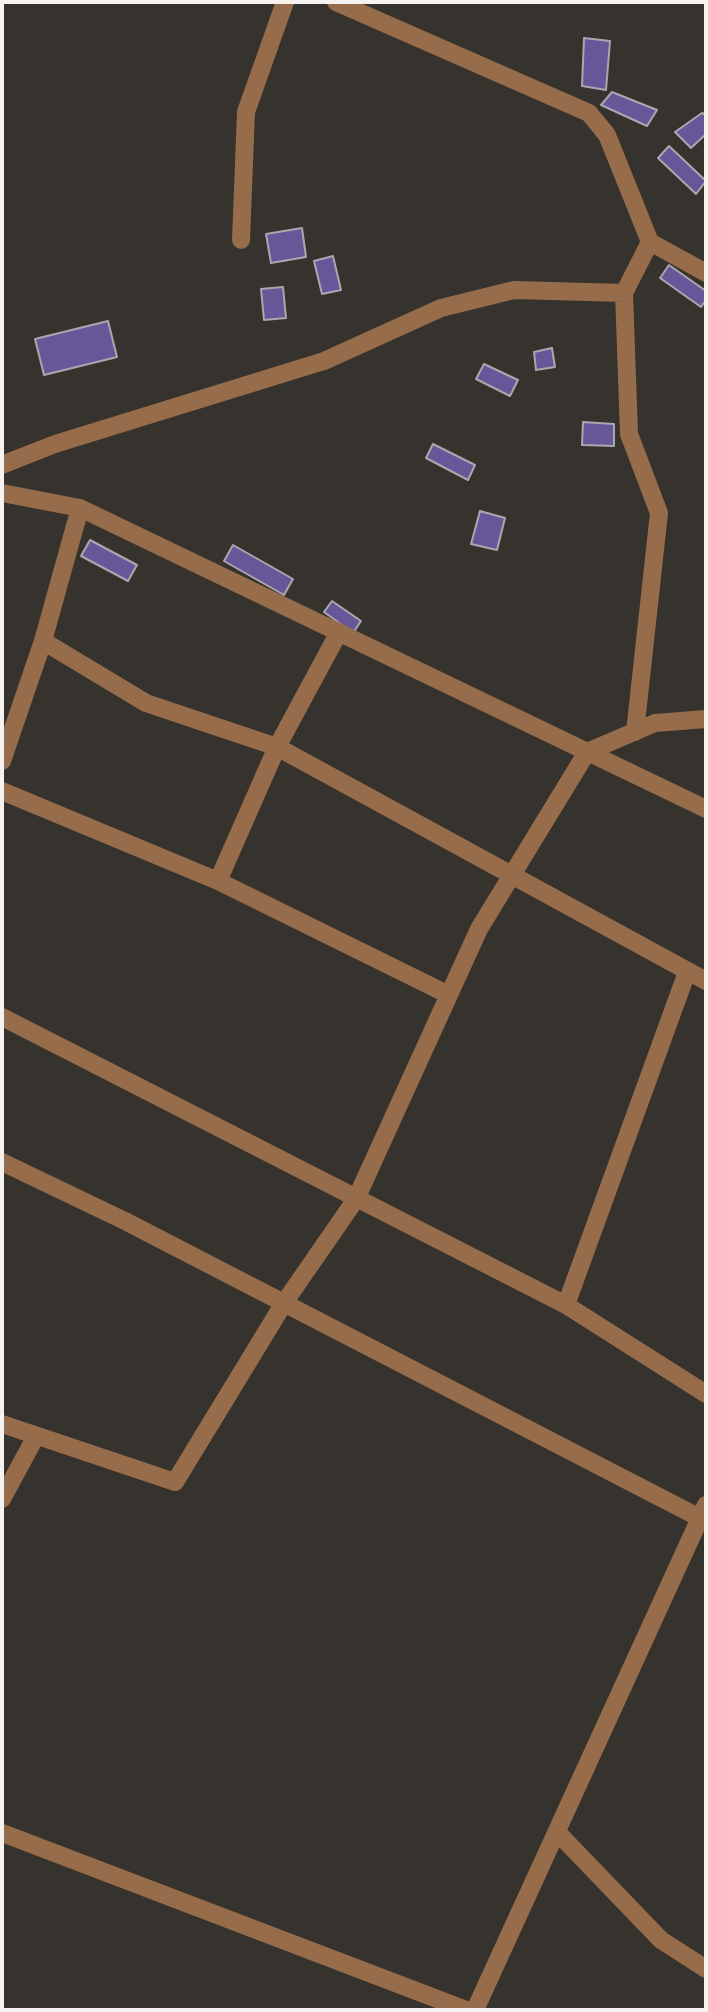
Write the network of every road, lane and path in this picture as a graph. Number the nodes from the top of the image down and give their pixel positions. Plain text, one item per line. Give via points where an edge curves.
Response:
1 (285, 2) edge
2 (336, 2) edge
3 (241, 240) dead end
4 (650, 242) junction
5 (706, 273) edge
6 (624, 293) junction
7 (2, 465) edge
8 (2, 493) edge
9 (80, 508) junction
10 (339, 632) junction
11 (43, 641) junction
12 (706, 719) edge
13 (635, 732) junction
14 (278, 747) junction
15 (587, 752) junction
16 (2, 761) edge
17 (2, 791) edge
18 (706, 809) edge
19 (511, 876) junction
20 (218, 881) junction
21 (687, 972) junction
22 (706, 981) edge
23 (449, 995) junction
24 (2, 1017) edge
25 (2, 1162) edge
26 (356, 1199) junction
27 (284, 1303) junction
28 (566, 1305) junction
29 (706, 1394) edge
30 (2, 1424) edge
31 (36, 1436) junction
32 (2, 1499) edge
33 (703, 1511) edge
34 (557, 1832) junction
35 (2, 1833) edge
36 (706, 1969) edge
37 (466, 2010) edge
38 (475, 2010) edge

1 - 3 street via 246,113
2 - 4 street via 589,113 607,135
4 - 5 street
4 - 6 street
6 - 7 street via 514,290 441,308 324,361 55,444
6 - 13 street via 629,434 659,513
8 - 9 street
9 - 10 street
9 - 11 street
10 - 14 street
10 - 15 street
11 - 14 street via 146,702
11 - 16 street
12 - 13 street via 655,723
13 - 15 street
14 - 19 street
14 - 20 street
15 - 18 street
15 - 19 street
17 - 20 street
19 - 21 street
19 - 23 street via 479,929
20 - 23 street
21 - 22 street
21 - 28 street
23 - 26 street
24 - 26 street
25 - 27 street
26 - 27 street
26 - 28 street
27 - 31 street via 175,1482
27 - 33 street
28 - 29 street
30 - 31 street
31 - 32 street
33 - 34 street
34 - 36 street via 661,1940
34 - 38 street
35 - 37 street

